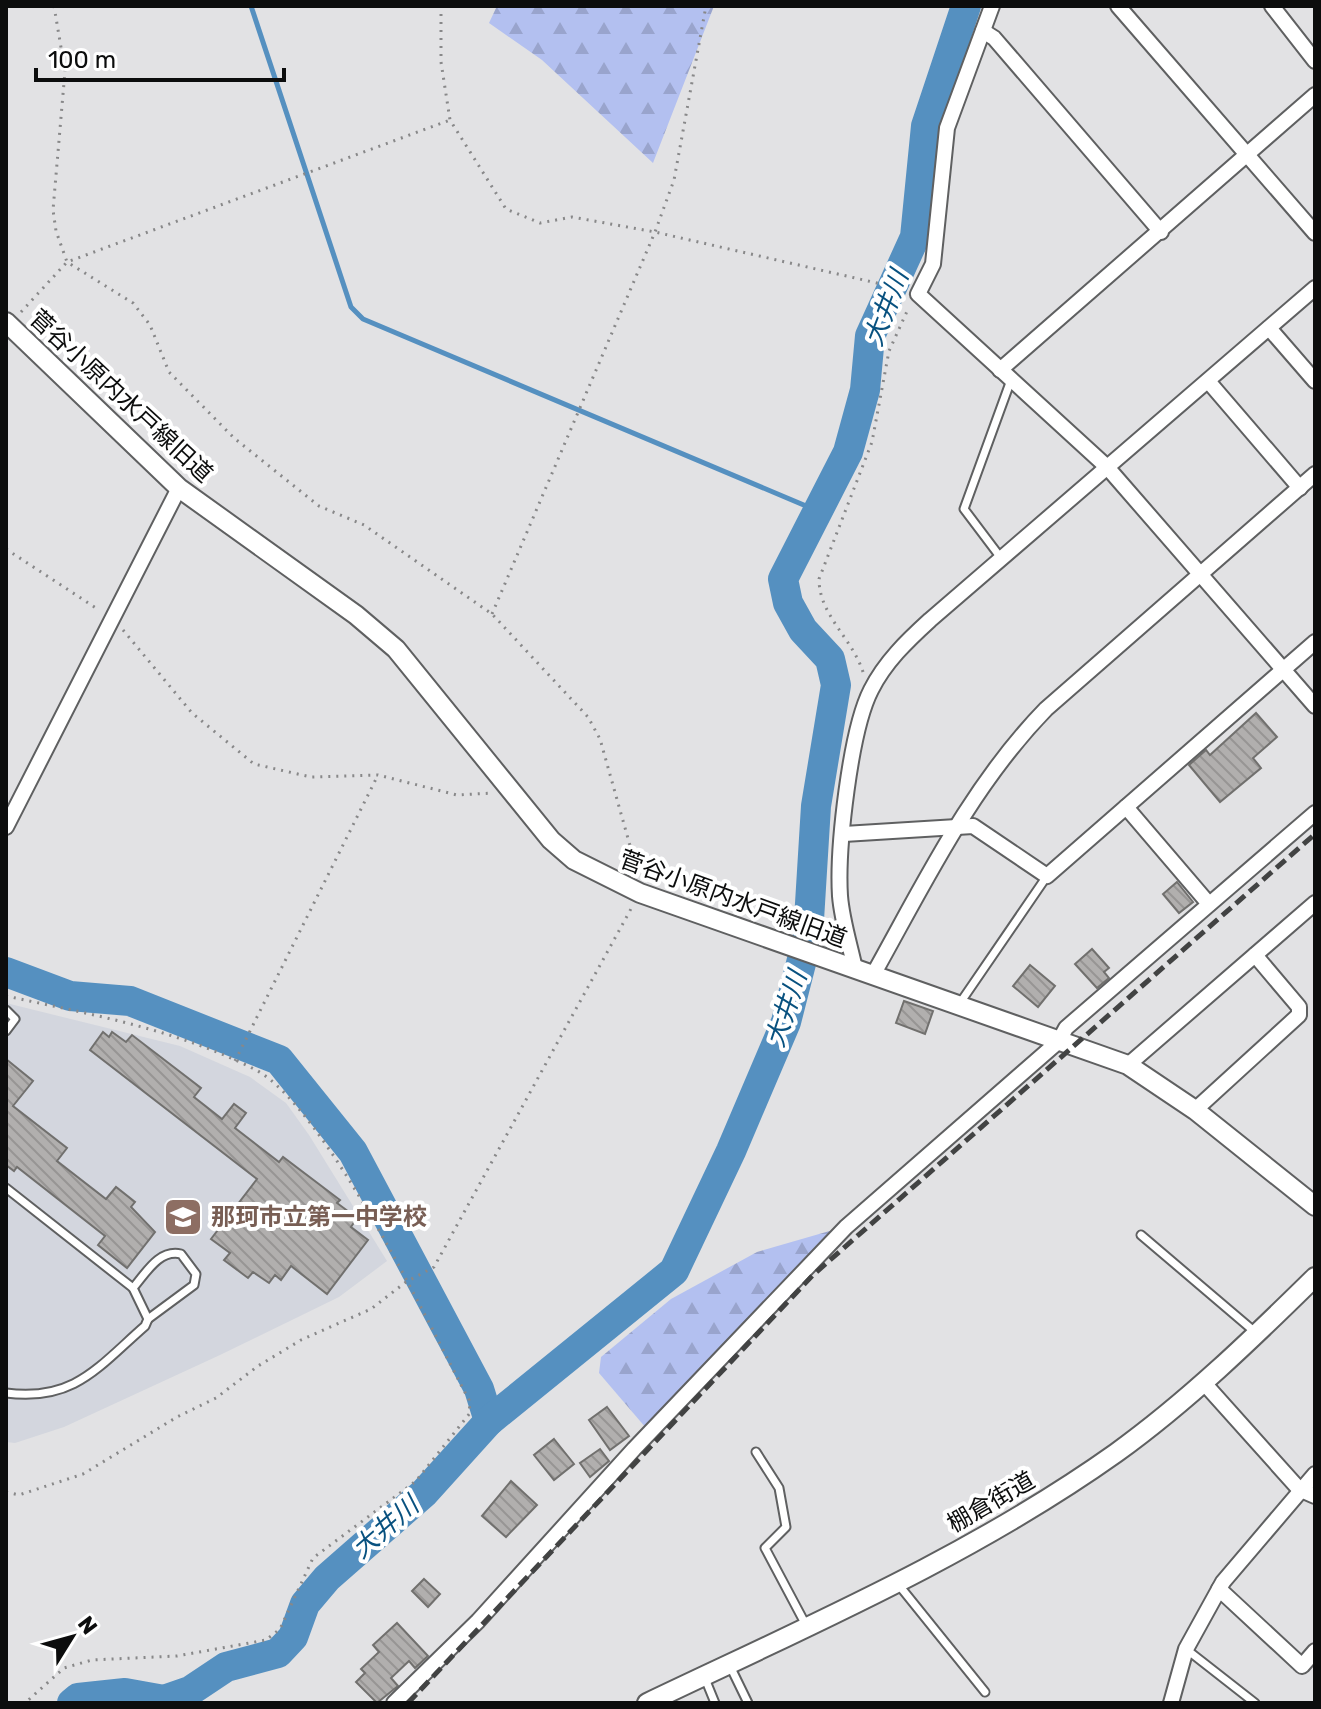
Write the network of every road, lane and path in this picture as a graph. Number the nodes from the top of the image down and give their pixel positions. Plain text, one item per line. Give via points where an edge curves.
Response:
1 (54, 6) edge
2 (441, 6) edge
3 (706, 6) edge
4 (992, 6) edge
5 (1118, 6) edge
6 (1272, 6) edge
7 (983, 31) junction
8 (1315, 61) edge
9 (1315, 95) edge
10 (450, 120) junction
11 (1247, 156) junction
12 (655, 232) junction
13 (1161, 232) junction
14 (1315, 233) edge
15 (67, 262) junction
16 (1315, 288) edge
17 (912, 292) junction
18 (8, 323) edge
19 (1269, 328) junction
20 (1006, 375) junction
21 (1208, 381) junction
22 (1315, 381) edge
23 (1107, 467) junction
24 (1315, 474) edge
25 (179, 488) junction
26 (1300, 488) junction
27 (6, 549) edge
28 (1001, 558) junction
29 (1200, 573) junction
30 (492, 614) junction
31 (111, 616) junction
32 (1315, 642) edge
33 (1284, 670) junction
34 (870, 691) junction
35 (1315, 706) edge
36 (378, 775) junction
37 (504, 782) junction
38 (1126, 807) junction
39 (1315, 813) edge
40 (959, 824) junction
41 (6, 827) edge
42 (844, 834) junction
43 (1047, 876) junction
44 (640, 893) junction
45 (1315, 903) edge
46 (1209, 904) junction
47 (1255, 955) junction
48 (864, 972) junction
49 (6, 996) edge
50 (959, 1005) junction
51 (6, 1010) edge
52 (6, 1031) edge
53 (1059, 1041) junction
54 (235, 1062) junction
55 (1128, 1065) junction
56 (1195, 1110) junction
57 (6, 1188) edge
58 (1315, 1206) edge
59 (1141, 1235) dead end
60 (1315, 1277) edge
61 (406, 1282) junction
62 (133, 1288) junction
63 (148, 1319) junction
64 (1257, 1334) junction
65 (1204, 1383) junction
66 (6, 1393) edge
67 (756, 1452) dead end
68 (1315, 1474) edge
69 (1299, 1489) junction
70 (6, 1492) edge
71 (1315, 1496) edge
72 (896, 1583) junction
73 (1219, 1589) junction
74 (807, 1627) junction
75 (1186, 1649) junction
76 (1315, 1651) edge
77 (730, 1664) junction
78 (704, 1676) junction
79 (985, 1692) dead end
80 (25, 1703) edge
81 (394, 1703) edge
82 (647, 1703) edge
83 (715, 1703) edge
84 (748, 1703) edge
85 (1171, 1703) edge
86 (1255, 1703) edge

1 - 15 path via 65,71 53,210
2 - 10 path via 441,62
3 - 12 path via 674,180
4 - 7 street
5 - 11 street
6 - 8 street
7 - 13 street
7 - 17 street via 947,128 933,264
9 - 11 street
10 - 12 path via 506,209 540,223 572,217
10 - 15 path
11 - 13 street
11 - 14 street
12 - 17 path
12 - 30 path
13 - 20 street
15 - 18 path
15 - 30 path via 133,303 150,325 169,372 234,438 319,506 364,525
16 - 19 street
17 - 20 street
17 - 34 path via 889,351 872,442 819,579 819,595 861,665
18 - 25 street, 菅谷小原内水戸線旧道
19 - 21 street
19 - 22 street
20 - 23 street
20 - 28 lane via 964,509
21 - 23 street
21 - 26 street
23 - 28 street
23 - 29 street
24 - 26 street
25 - 31 street
25 - 37 street, 菅谷小原内水戸線旧道 via 376,631 413,666
26 - 29 street
27 - 31 path
28 - 34 street via 901,646
29 - 33 street
29 - 40 street via 1013,744
30 - 44 path via 588,717 600,739
31 - 36 path via 192,713 254,764 311,777
31 - 41 street
32 - 33 street
33 - 35 street
33 - 38 street
34 - 42 street via 854,745
36 - 37 path via 457,795 492,794
36 - 54 path
37 - 44 street, 菅谷小原内水戸線旧道 via 574,860
38 - 43 street
38 - 46 street
39 - 46 street
40 - 42 street
40 - 43 street via 973,826
40 - 48 street
42 - 48 street via 840,892
43 - 50 lane
44 - 48 street, 菅谷小原内水戸線旧道
44 - 61 path via 434,1267
45 - 47 street
46 - 53 street via 1066,1028
47 - 55 street
47 - 56 street via 1299,1007 1299,1015
48 - 50 street, 菅谷小原内水戸線旧道
49 - 54 path via 160,1032
50 - 53 street, 菅谷小原内水戸線旧道
51 - 52 lane via 15,1019
53 - 55 street, 菅谷小原内水戸線旧道
53 - 81 street via 846,1227 478,1621
54 - 61 path via 287,1094 318,1135
55 - 56 street, 菅谷小原内水戸線旧道
56 - 58 street, 菅谷小原内水戸線旧道
57 - 62 lane
59 - 64 lane
60 - 64 street, 棚倉街道
61 - 70 path via 371,1309 301,1340 216,1398 83,1474 19,1495
61 - 80 path via 469,1400 470,1413 416,1481 313,1558 280,1629 266,1640 177,1656 92,1660 64,1668
62 - 63 lane
62 - 63 lane via 171,1251 181,1254 196,1274 194,1285
63 - 66 lane via 80,1384 57,1393
64 - 65 street, 棚倉街道
65 - 69 street
65 - 72 street, 棚倉街道 via 1074,1481
67 - 74 lane via 779,1488 786,1527 765,1548
68 - 69 street
69 - 71 street
69 - 73 street
72 - 74 street, 棚倉街道
72 - 79 lane
73 - 75 street
73 - 76 street via 1302,1666
74 - 77 street, 棚倉街道
75 - 85 street
75 - 86 lane
77 - 78 street, 棚倉街道
77 - 84 lane
78 - 82 street, 棚倉街道
78 - 83 lane

